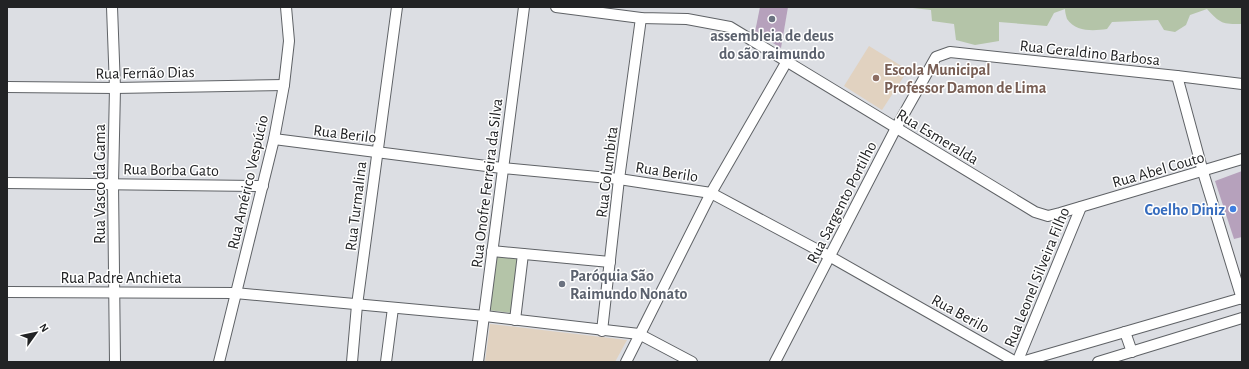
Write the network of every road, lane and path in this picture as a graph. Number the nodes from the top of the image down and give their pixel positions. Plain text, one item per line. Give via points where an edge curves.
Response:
1 (112, 7) edge
2 (286, 7) edge
3 (397, 7) edge
4 (524, 7) edge
5 (556, 7) edge
6 (641, 18) junction
7 (936, 57) joint
8 (787, 61) junction
9 (1177, 76) junction
10 (1242, 84) edge
11 (284, 85) junction
12 (7, 87) edge
13 (115, 88) junction
14 (896, 128) junction
15 (274, 139) junction
16 (377, 152) junction
17 (1242, 159) edge
18 (502, 168) junction
19 (1203, 172) junction
20 (619, 179) junction
21 (7, 183) edge
22 (113, 184) junction
23 (263, 186) junction
24 (711, 193) junction
25 (1081, 207) junction
26 (492, 251) junction
27 (523, 254) junction
28 (829, 256) junction
29 (610, 262) junction
30 (7, 292) edge
31 (114, 292) junction
32 (235, 293) junction
33 (1242, 299) edge
34 (357, 305) junction
35 (393, 308) junction
36 (485, 316) junction
37 (1242, 318) edge
38 (515, 320) junction
39 (602, 331) junction
40 (1125, 332) junction
41 (639, 334) junction
42 (1132, 352) junction
43 (1019, 361) edge
44 (115, 362) edge
45 (219, 362) edge
46 (352, 362) edge
47 (386, 362) edge
48 (478, 362) edge
49 (626, 362) edge
50 (692, 362) edge
51 (775, 362) edge
52 (1098, 362) edge

1 - 13 street, Rua Vasco da Gama
2 - 11 street, Rua Américo Vespúcio via 289,41
3 - 16 street, Rua Turmalina
4 - 18 street, Rua Onofre Ferreira da Silva
5 - 6 street, Rua Esmeralda
6 - 8 street, Rua Esmeralda via 687,19 730,27
6 - 20 street, Rua Columbita
7 - 9 street, Rua Geraldino Barbosa via 950,52
7 - 14 street, Rua Sargento Portilho
8 - 14 street, Rua Esmeralda
8 - 24 street
9 - 10 street, Rua Geraldino Barbosa
9 - 19 street
11 - 13 street, Rua Fernão Dias
11 - 15 street, Rua Américo Vespúcio
12 - 13 street, Rua Fernão Dias
13 - 22 street, Rua Vasco da Gama
14 - 25 street, Rua Esmeralda via 1035,212 1048,216
14 - 28 street, Rua Sargento Portilho
15 - 16 street, Rua Berilo
15 - 23 street, Rua Américo Vespúcio
16 - 18 street, Rua Berilo
16 - 34 street, Rua Turmalina
17 - 19 street, Rua Abel Couto
18 - 20 street, Rua Berilo
18 - 26 street, Rua Onofre Ferreira da Silva
19 - 25 street, Rua Abel Couto
19 - 33 street
20 - 24 street, Rua Berilo
20 - 29 street, Rua Columbita
21 - 22 street, Rua Borba Gato
22 - 23 street, Rua Borba Gato
22 - 31 street, Rua Vasco da Gama
23 - 32 street, Rua Américo Vespúcio
24 - 28 street, Rua Berilo
24 - 41 street
25 - 43 street, Rua Leonel Silveira Filho
26 - 27 street
26 - 36 street, Rua Onofre Ferreira da Silva
27 - 29 street
27 - 38 street
28 - 43 street, Rua Berilo
28 - 51 street, Rua Sargento Portilho
29 - 39 street, Rua Columbita
30 - 31 street, Rua Padre Anchieta
31 - 32 street, Rua Padre Anchieta
31 - 44 street, Rua Vasco da Gama
32 - 34 street, Rua Padre Anchieta
32 - 45 street, Rua Américo Vespúcio
33 - 40 street
34 - 35 street, Rua Padre Anchieta
34 - 46 street, Rua Turmalina
35 - 36 street, Rua Padre Anchieta
35 - 47 street
36 - 38 street, Rua Padre Anchieta
36 - 48 street, Rua Onofre Ferreira da Silva
37 - 42 street
38 - 39 street, Rua Padre Anchieta
39 - 41 street, Rua Padre Anchieta
40 - 42 street
40 - 43 street
41 - 49 street
41 - 50 street
42 - 52 street

